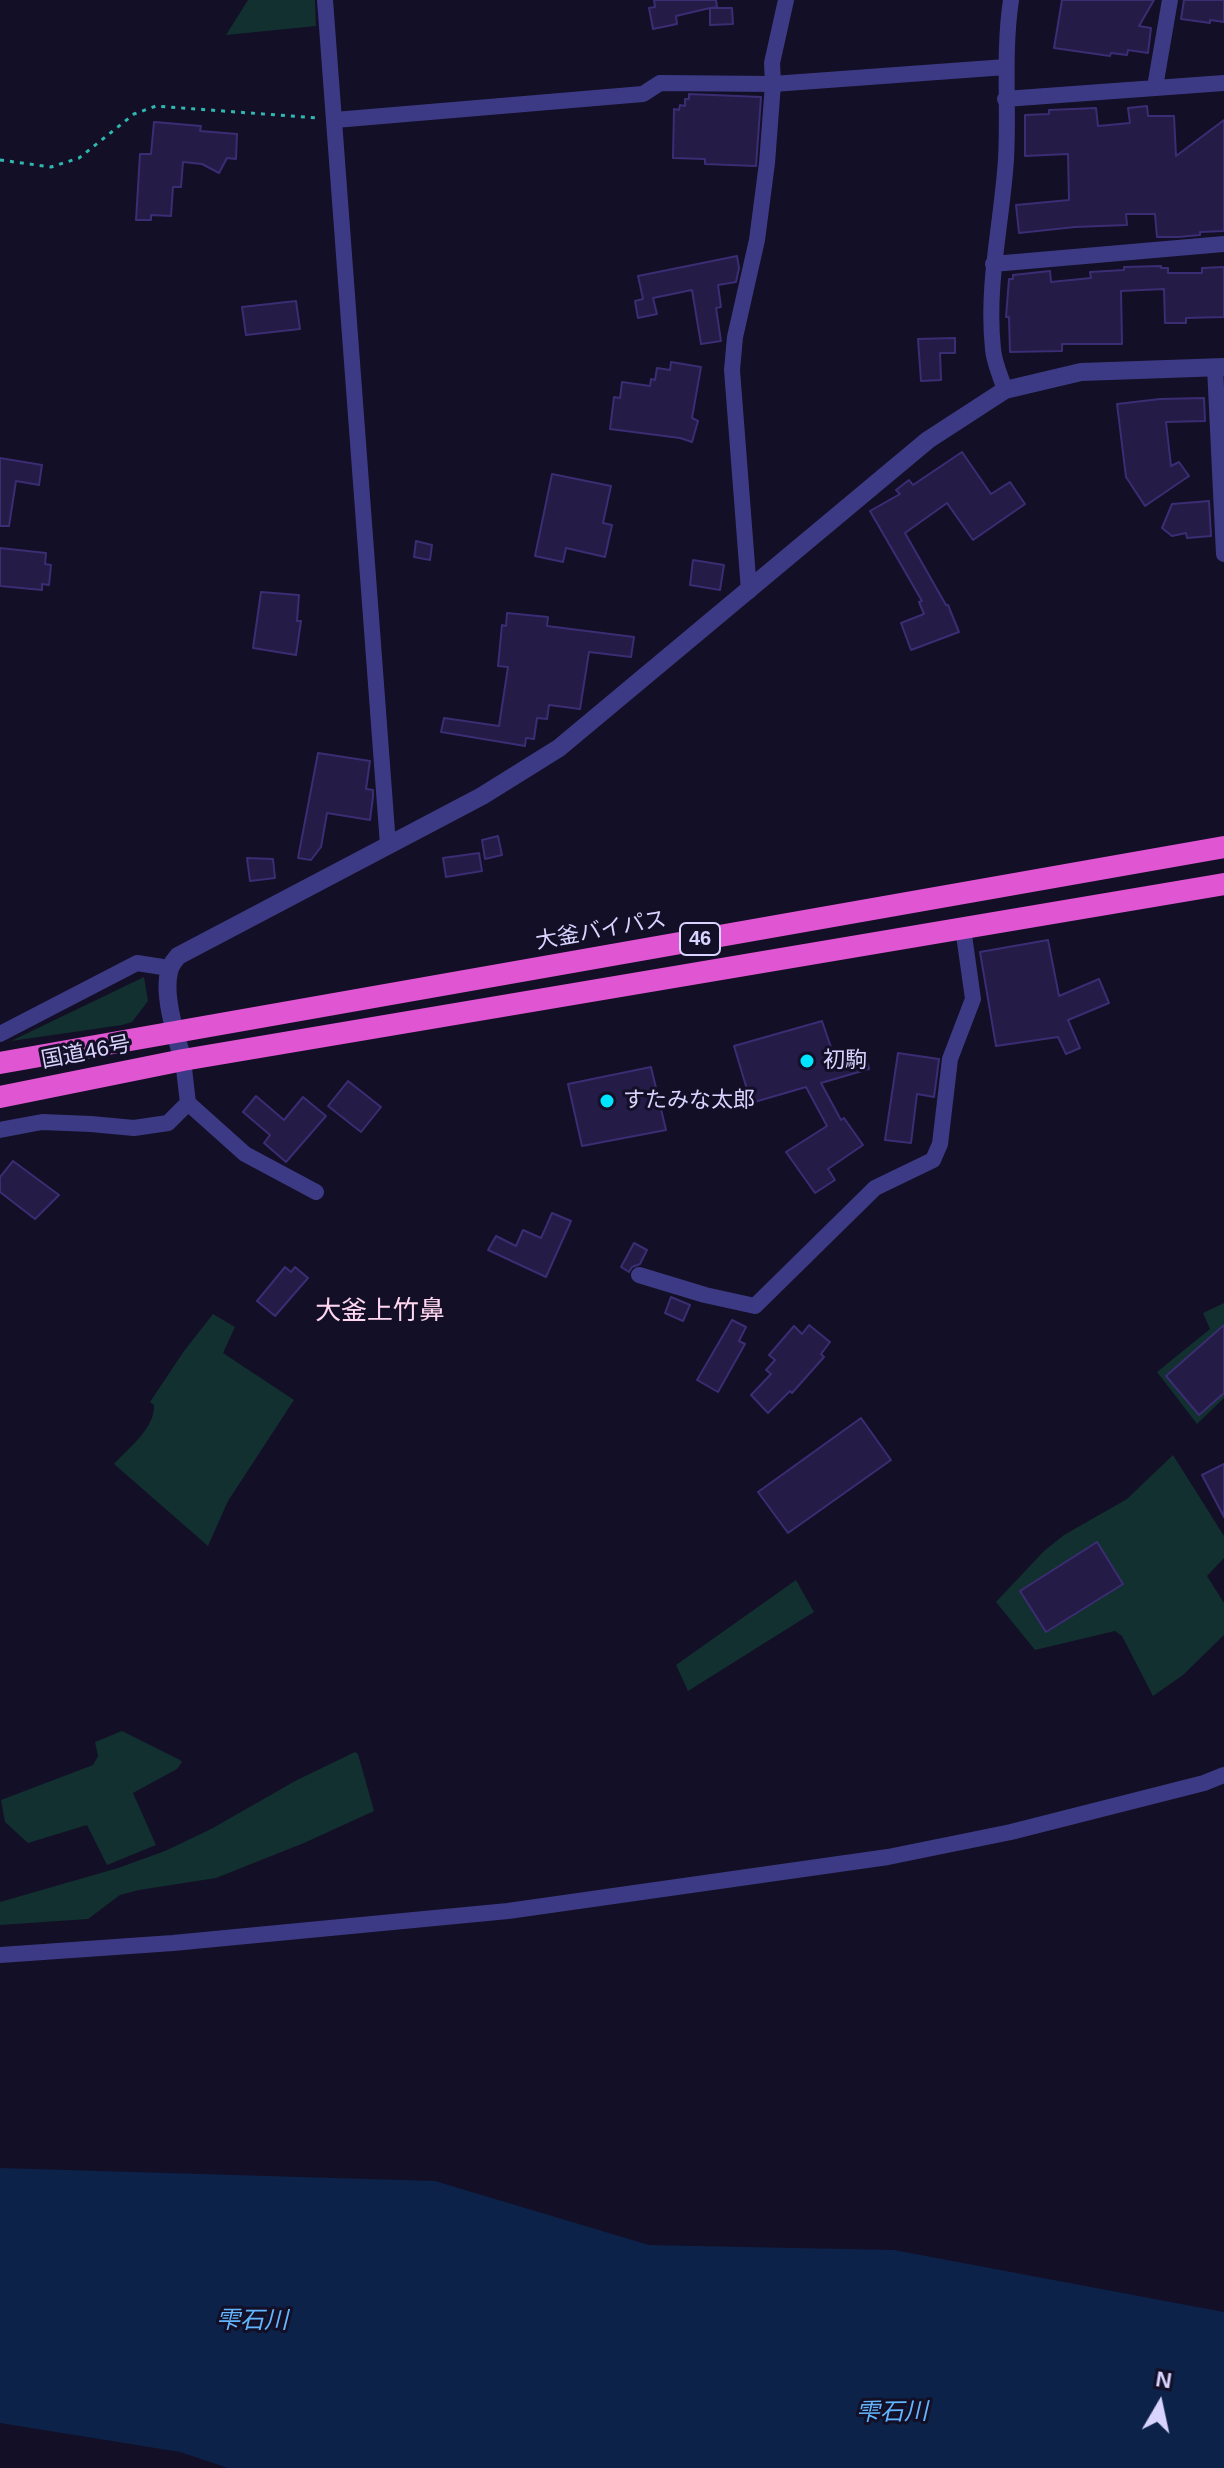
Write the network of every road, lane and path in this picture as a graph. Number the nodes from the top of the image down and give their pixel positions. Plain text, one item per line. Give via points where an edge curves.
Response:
1 (325, 0) edge
2 (786, 0) edge
3 (1011, 0) edge
4 (1170, 0) edge
5 (1006, 67) junction
6 (1224, 83) edge
7 (773, 84) junction
8 (1155, 87) junction
9 (1005, 99) junction
10 (335, 120) junction
11 (0, 160) edge
12 (1224, 244) edge
13 (993, 264) junction
14 (1220, 367) edge
15 (1005, 390) junction
16 (1224, 554) edge
17 (749, 591) junction
18 (388, 845) junction
19 (1224, 847) edge
20 (1224, 884) edge
21 (963, 928) junction
22 (169, 968) junction
23 (176, 1033) junction
24 (0, 1034) edge
25 (183, 1060) junction
26 (0, 1063) edge
27 (0, 1097) edge
28 (188, 1103) junction
29 (0, 1130) edge
30 (316, 1192) dead end
31 (639, 1275) dead end
32 (1224, 1775) edge
33 (0, 1955) edge

1 - 10 street
2 - 7 street via 772,63
3 - 5 street
4 - 8 street
5 - 7 street
5 - 9 street
6 - 8 street
7 - 10 street via 660,83 643,94
7 - 17 street via 757,240 732,370
8 - 9 street
9 - 13 street via 1006,159
10 - 11 path via 156,106 134,114 79,158 51,167
10 - 18 street
12 - 13 street
13 - 15 street via 993,352
14 - 15 street via 1081,372
14 - 16 street
15 - 17 street via 928,440
17 - 18 street via 559,748
18 - 22 street via 178,956
19 - 23 highway, 大釜バイパス / 46
20 - 21 highway, 46
21 - 25 highway, 46
21 - 31 street via 973,999 950,1059 940,1144 933,1160 875,1188 755,1306
22 - 23 street
22 - 24 street via 137,963
23 - 25 street
23 - 26 highway, 国道46号 / 46
25 - 27 highway, 国道46号 / 46
25 - 28 street
28 - 29 street via 168,1123 146,1127 42,1122
28 - 30 street via 245,1154
32 - 33 street via 1011,1832 888,1857 508,1911

